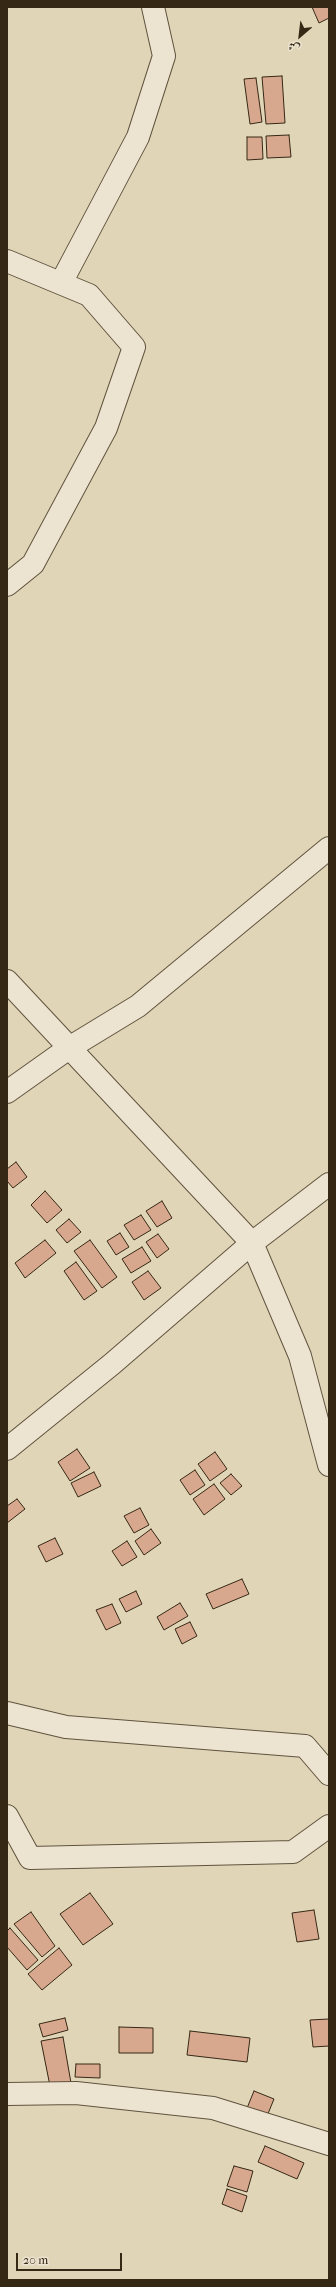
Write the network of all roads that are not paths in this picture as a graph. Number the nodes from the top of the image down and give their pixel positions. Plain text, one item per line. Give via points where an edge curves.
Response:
1 (153, 7) edge
2 (8, 264) edge
3 (61, 284) junction
4 (7, 585) edge
5 (329, 848) edge
6 (7, 981) edge
7 (69, 1048) junction
8 (7, 1092) edge
9 (324, 1191) edge
10 (252, 1243) junction
11 (7, 1449) edge
12 (329, 1464) edge
13 (7, 1713) edge
14 (329, 1774) edge
15 (7, 1816) edge
16 (329, 1826) edge
17 (7, 2094) edge
18 (329, 2144) edge

1 - 3 street via 164,56 138,138
2 - 3 street
3 - 4 street via 89,295 134,347 106,428 33,564
5 - 7 street via 138,1006
6 - 7 street
7 - 8 street
7 - 10 street
9 - 10 street
10 - 11 street via 112,1364
10 - 12 street via 300,1356
13 - 14 street via 66,1727 305,1746
15 - 16 street via 30,1858 293,1852
17 - 18 street via 76,2093 212,2108

